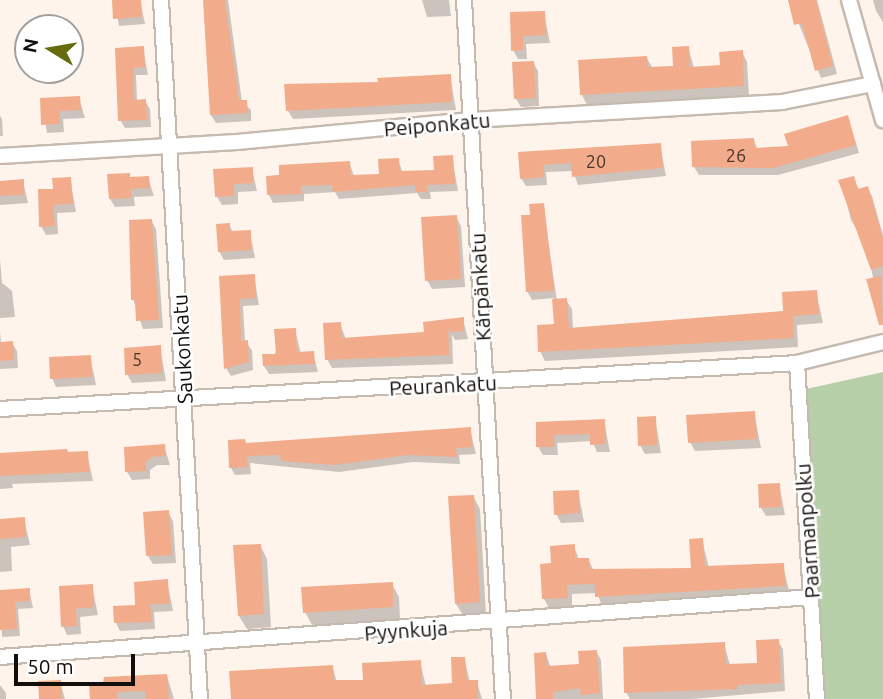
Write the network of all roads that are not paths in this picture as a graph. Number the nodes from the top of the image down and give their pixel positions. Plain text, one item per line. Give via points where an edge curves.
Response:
1 (161, 0) edge
2 (464, 0) edge
3 (849, 0) edge
4 (873, 84) junction
5 (471, 120) junction
6 (883, 120) edge
7 (170, 145) junction
8 (0, 156) edge
9 (883, 342) edge
10 (797, 363) junction
11 (485, 382) junction
12 (185, 401) junction
13 (0, 409) edge
14 (811, 597) junction
15 (499, 622) junction
16 (197, 645) junction
17 (0, 657) edge
18 (200, 699) edge
19 (503, 699) edge
20 (817, 699) edge

1 - 7 street, Saukonkatu
2 - 5 street, Kärpänkatu
3 - 4 street
4 - 5 street, Peiponkatu via 782,102
4 - 6 street
5 - 7 street, Peiponkatu
5 - 11 street, Kärpänkatu
7 - 8 street, Peiponkatu
7 - 12 street, Saukonkatu
9 - 10 street, Peurankatu
10 - 11 street, Peurankatu
10 - 14 street, Paarmanpolku
11 - 12 street, Peurankatu
11 - 15 street, Kärpänkatu
12 - 13 street, Peurankatu
12 - 16 street, Saukonkatu
14 - 15 street, Pyynkuja
14 - 20 street, Paarmanpolku
15 - 16 street, Pyynkuja
15 - 19 street, Kärpänkatu
16 - 17 street, Pyynkuja
16 - 18 street, Saukonkatu

